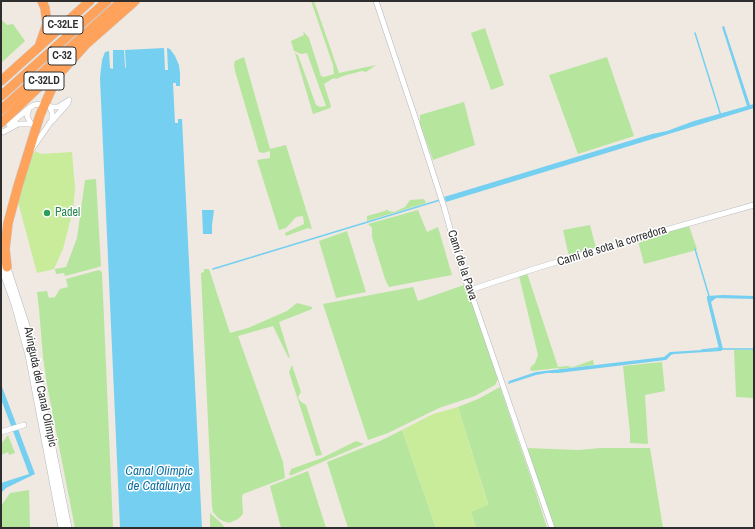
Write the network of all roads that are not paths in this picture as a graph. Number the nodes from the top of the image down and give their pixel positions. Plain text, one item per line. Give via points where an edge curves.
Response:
1 (42, 1) edge
2 (90, 1) edge
3 (107, 1) edge
4 (122, 1) edge
5 (135, 1) edge
6 (376, 1) edge
7 (88, 42) junction
8 (37, 48) junction
9 (1, 81) edge
10 (1, 96) edge
11 (46, 105) junction
12 (29, 108) junction
13 (1, 110) edge
14 (50, 123) junction
15 (34, 125) junction
16 (46, 127) junction
17 (2, 129) edge
18 (25, 162) junction
19 (754, 205) edge
20 (1, 249) edge
21 (4, 266) edge
22 (470, 290) junction
23 (22, 426) dead end
24 (1, 432) edge
25 (62, 528) edge
26 (68, 528) edge
27 (552, 528) edge

1 - 8 highway via 46,24
2 - 8 highway, C-32LE
3 - 10 highway, C-32
4 - 13 highway, C-32
5 - 7 highway, C-32LD
6 - 22 street, Camí de la Pava
7 - 11 highway via 61,72
7 - 17 highway, C-32LD via 48,77
8 - 9 highway, C-32LE
11 - 12 street via 34,105
11 - 14 street via 52,114
11 - 14 street via 58,107 69,100
11 - 15 highway
12 - 15 street via 28,116
12 - 17 street
14 - 16 street
15 - 16 street
15 - 17 street via 18,124
15 - 18 highway
16 - 18 street
18 - 21 highway via 8,224
19 - 22 street, Camí de sota la corredora via 636,238
20 - 21 street, Avinguda del Canal Olímpic
21 - 25 street, Avinguda del Canal Olímpic via 29,355
21 - 26 street, Avinguda del Canal Olímpic via 30,338
22 - 27 street, Camí de la Pava
23 - 24 street

